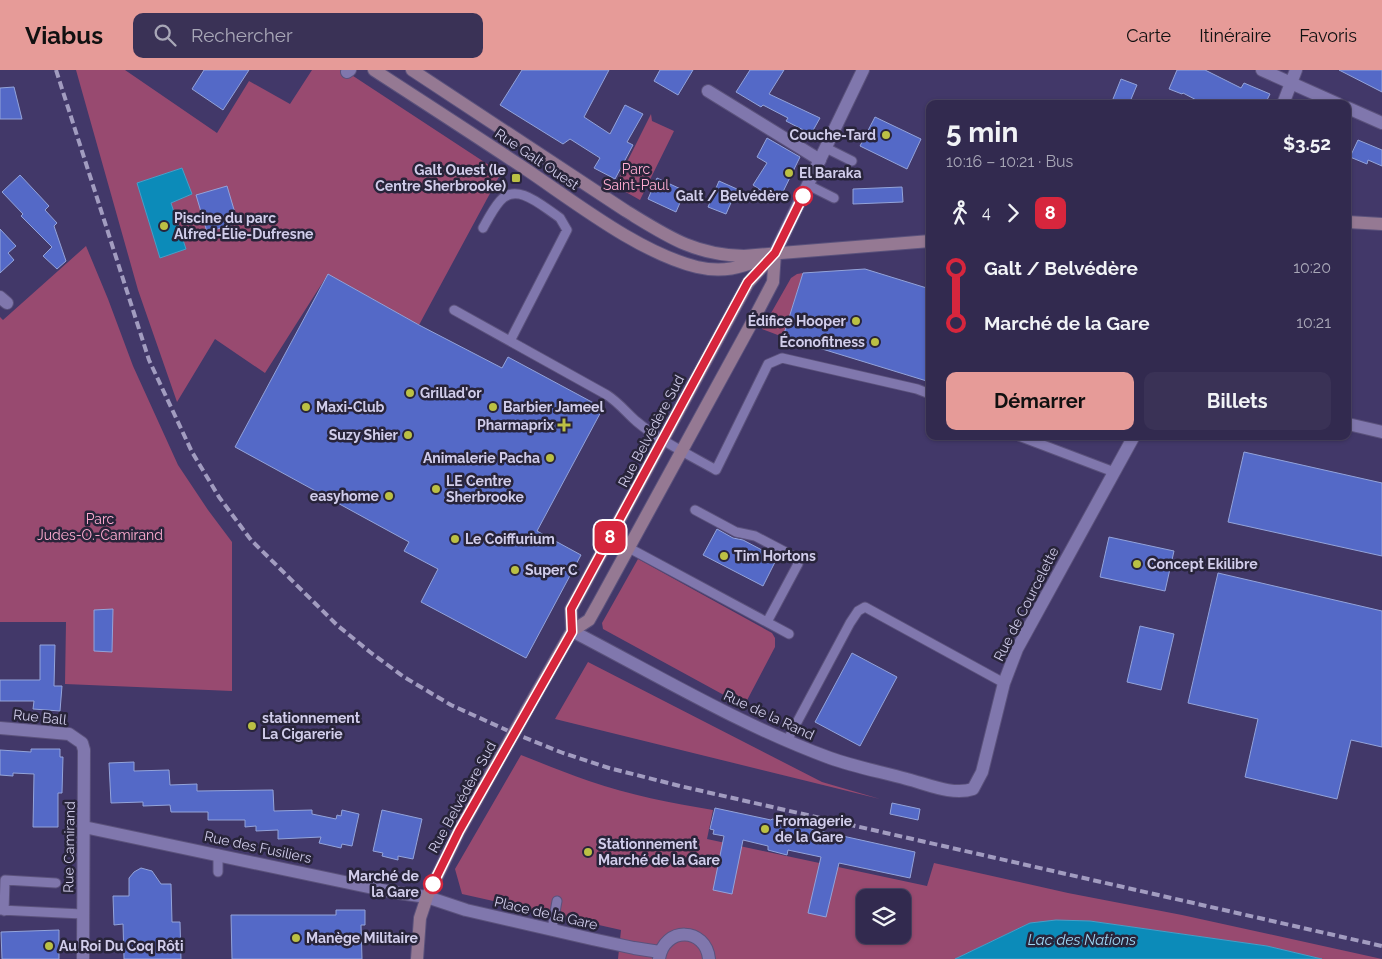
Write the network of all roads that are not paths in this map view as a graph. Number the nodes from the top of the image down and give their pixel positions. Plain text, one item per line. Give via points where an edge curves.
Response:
1 (374, 70) edge
2 (412, 70) edge
3 (862, 70) edge
4 (1262, 70) edge
5 (1296, 70) edge
6 (1290, 82) junction
7 (708, 91) dead end
8 (1284, 100) edge
9 (1329, 100) edge
10 (1351, 109) edge
11 (1382, 123) edge
12 (826, 148) junction
13 (820, 160) junction
14 (852, 161) dead end
15 (808, 185) junction
16 (834, 198) dead end
17 (1351, 222) edge
18 (1382, 224) edge
19 (482, 228) dead end
20 (926, 241) edge
21 (775, 253) junction
22 (454, 310) dead end
23 (510, 341) junction
24 (926, 392) edge
25 (1351, 425) edge
26 (1382, 432) edge
27 (664, 440) junction
28 (1030, 440) edge
29 (1132, 440) edge
30 (682, 450) junction
31 (1114, 472) junction
32 (695, 510) dead end
33 (629, 548) junction
34 (767, 622) junction
35 (572, 632) junction
36 (790, 634) dead end
37 (1004, 683) junction
38 (0, 728) edge
39 (77, 738) joint
40 (787, 741) junction
41 (966, 791) joint
42 (84, 826) junction
43 (218, 854) junction
44 (218, 872) dead end
45 (56, 883) dead end
46 (426, 897) junction
47 (557, 902) dead end
48 (2, 911) edge
49 (82, 914) junction
50 (552, 929) junction
51 (660, 955) edge
52 (83, 959) edge
53 (417, 959) edge
54 (709, 959) edge

1 - 21 main road, Rue Galt Ouest via 616,230 662,254 698,267 719,270 743,267
2 - 21 main road, Rue Galt Ouest via 610,201 674,239 699,250 730,255
3 - 12 street, Rue Belvédère Sud
4 - 6 street
5 - 6 street
6 - 8 street
6 - 9 street
7 - 13 street
10 - 11 street
12 - 13 street, Rue Belvédère Sud
12 - 14 lane
13 - 15 street, Rue Belvédère Sud
15 - 16 lane
15 - 21 street, Rue Belvédère Sud
17 - 18 main road
19 - 23 lane via 501,200 520,194 560,218 567,230
20 - 21 main road, Rue Galt Ouest
21 - 27 main road, Rue Belvédère Sud via 748,282
21 - 30 main road, Rue Belvédère Sud via 773,282
22 - 23 lane
23 - 27 lane via 607,394 635,420
24 - 30 lane via 782,358 768,364 716,470
25 - 26 street
27 - 30 lane
27 - 35 main road, Rue Belvédère Sud via 571,609
28 - 31 lane
29 - 31 street, Rue de Courcelette
30 - 33 main road, Rue Belvédère Sud
31 - 37 street, Rue de Courcelette via 1017,650
32 - 34 lane via 797,558 798,564
33 - 34 lane
33 - 35 main road, Rue Belvédère Sud via 589,620
34 - 36 lane
35 - 40 street, Rue de la Rand
35 - 46 main road, Rue Belvédère Sud, bridge via 459,831
37 - 40 lane via 865,607 850,623
37 - 41 street, Rue de Courcelette via 982,772 973,789
38 - 39 street, Rue Ball via 56,732
39 - 42 street, Rue Camirand via 84,750
40 - 41 street, Rue de la Rand via 832,759 940,788
42 - 43 street, Rue des Fusiliers
42 - 49 street, Rue Camirand
43 - 44 lane
43 - 46 street, Rue des Fusiliers
45 - 48 lane via 5,880
46 - 50 street, Place de la Gare via 466,910
46 - 53 main road, Rue Belvédère Sud via 420,918
47 - 50 lane
48 - 49 lane
49 - 52 street, Rue Camirand
50 - 51 street, Place de la Gare
51 - 54 street, Place de la Gare via 664,944 671,938 687,935 702,942

